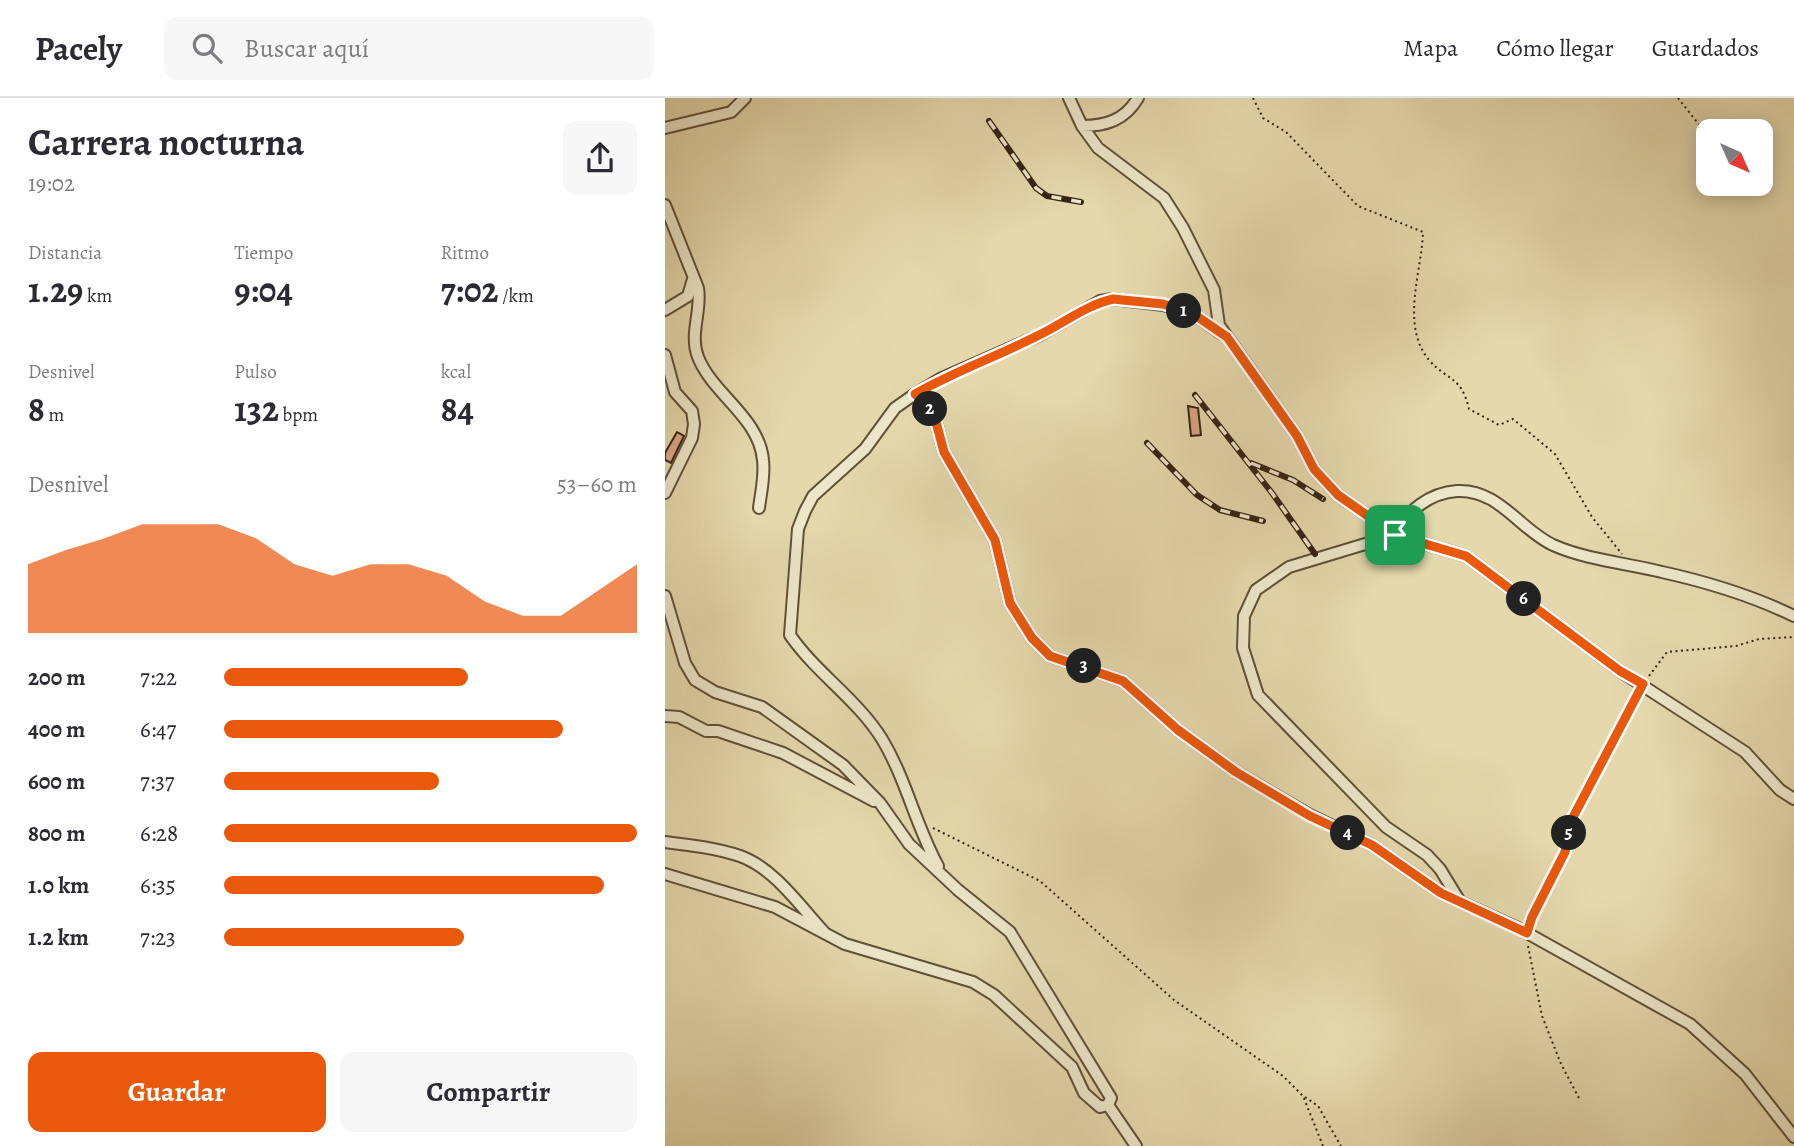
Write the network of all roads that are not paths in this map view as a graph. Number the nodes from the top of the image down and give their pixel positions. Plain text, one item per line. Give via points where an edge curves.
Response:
1 (745, 98) edge
2 (1069, 98) edge
3 (1138, 98) edge
4 (1082, 126) junction
5 (665, 128) edge
6 (665, 205) edge
7 (692, 276) junction
8 (665, 310) edge
9 (1227, 337) junction
10 (665, 355) edge
11 (915, 394) junction
12 (665, 493) edge
13 (759, 508) dead end
14 (1395, 535) junction
15 (665, 596) edge
16 (1794, 616) edge
17 (665, 716) edge
18 (1794, 799) edge
19 (880, 803) junction
20 (665, 842) edge
21 (665, 874) edge
22 (944, 878) junction
23 (1459, 900) junction
24 (831, 939) junction
25 (1108, 1105) junction
26 (1794, 1137) edge
27 (1136, 1146) edge

1 - 5 street via 730,112
2 - 4 street
3 - 4 street via 1117,119
4 - 9 street via 1098,148 1164,198 1214,290 1219,325
6 - 7 street
7 - 8 street via 688,296
7 - 13 street via 701,302 694,341 697,355 760,444 764,474
9 - 11 street via 1192,313 1163,304 1100,301
9 - 14 street via 1297,436 1314,469 1338,495
10 - 12 street via 675,391 692,411 694,424 692,438
11 - 22 street via 895,408 865,449 813,496 799,529 789,625 797,645 853,700 881,739
11 - 23 street via 928,405 944,452 995,540 1010,603 1032,638 1050,656 1123,681 1178,730 1236,772 1310,816 1372,845 1441,893
14 - 16 street via 1403,520 1431,497 1458,491 1490,498 1529,531 1574,553 1720,588
14 - 18 street via 1466,556 1620,671 1745,752
14 - 23 street via 1289,567 1256,590 1244,616 1243,648 1258,695 1386,827 1427,855
15 - 19 street via 685,663 695,680 783,720 843,765
17 - 19 street via 783,753
19 - 22 street via 901,834
20 - 24 street via 742,857 770,874
21 - 24 street via 775,908
22 - 25 street via 1010,932 1107,1089
23 - 26 street via 1690,1024 1745,1074
24 - 25 street via 973,982 994,995 1072,1067 1091,1101 1100,1107
25 - 27 street

